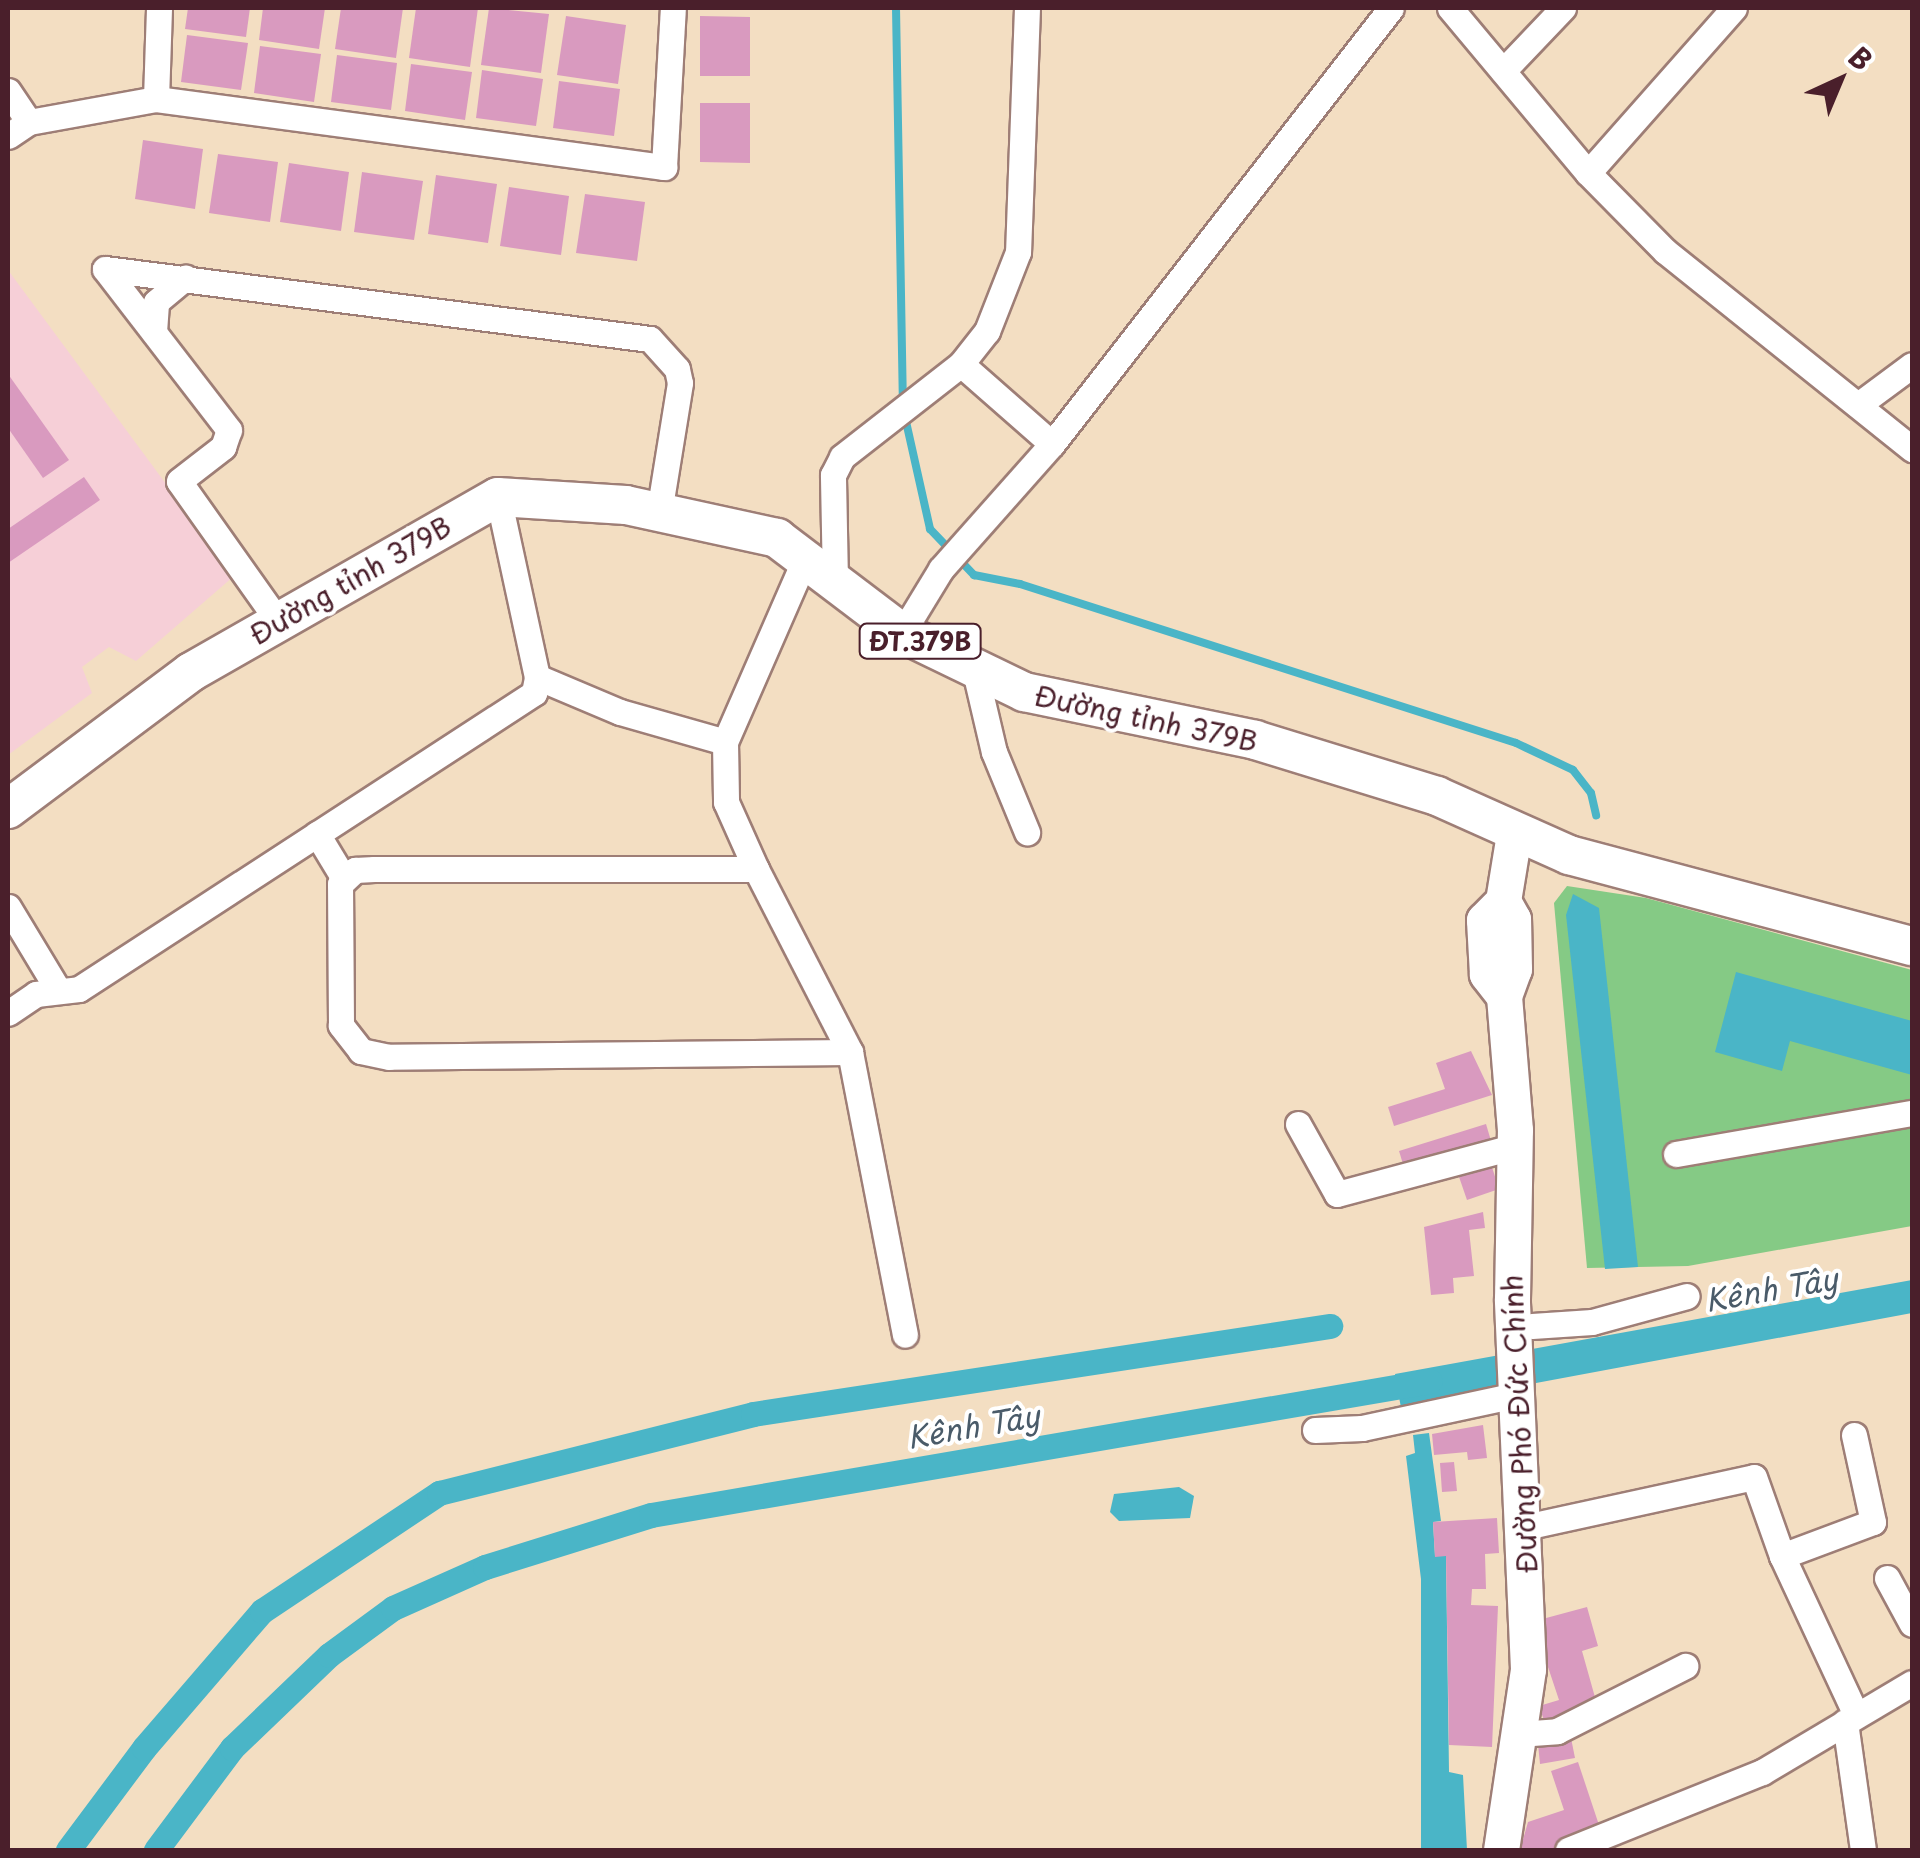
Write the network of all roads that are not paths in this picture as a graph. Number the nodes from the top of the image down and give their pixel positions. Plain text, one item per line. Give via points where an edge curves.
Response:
1 (158, 8) edge
2 (672, 8) edge
3 (1028, 8) edge
4 (1392, 8) edge
5 (1450, 8) edge
6 (1562, 8) edge
7 (1734, 8) edge
8 (1503, 71) junction
9 (8, 91) edge
10 (156, 100) junction
11 (18, 129) edge
12 (1588, 172) junction
13 (185, 278) junction
14 (154, 332) junction
15 (1912, 365) edge
16 (955, 370) junction
17 (1858, 405) junction
18 (1052, 444) junction
19 (1912, 449) edge
20 (498, 497) junction
21 (659, 512) junction
22 (805, 559) junction
23 (835, 582) junction
24 (278, 621) junction
25 (902, 633) junction
26 (974, 668) junction
27 (537, 677) junction
28 (726, 742) junction
29 (8, 808) edge
30 (1027, 832) dead end
31 (318, 834) junction
32 (1514, 834) junction
33 (756, 869) junction
34 (343, 877) junction
35 (8, 907) edge
36 (1912, 946) edge
37 (58, 990) junction
38 (8, 1013) edge
39 (850, 1052) junction
40 (1912, 1112) edge
41 (1298, 1124) dead end
42 (1513, 1147) junction
43 (1676, 1154) dead end
44 (1686, 1296) dead end
45 (1524, 1328) junction
46 (905, 1335) dead end
47 (1520, 1399) junction
48 (1316, 1430) dead end
49 (1854, 1435) dead end
50 (1526, 1527) junction
51 (1782, 1556) junction
52 (1887, 1578) dead end
53 (1912, 1624) edge
54 (1685, 1666) dead end
55 (1912, 1684) edge
56 (1851, 1719) junction
57 (1518, 1734) junction
58 (1501, 1850) edge
59 (1568, 1850) edge
60 (1864, 1850) edge

1 - 10 street
2 - 10 street via 664,167
3 - 16 street via 1018,252 986,331
4 - 18 street
5 - 8 street
6 - 8 street
7 - 12 street
8 - 12 street
9 - 11 street
10 - 11 street
12 - 17 street via 1665,251
13 - 14 street via 156,302
13 - 14 street via 106,270
13 - 21 street via 650,340 677,369 680,383
14 - 24 street via 230,430 223,447 179,481
15 - 17 street
16 - 18 street
16 - 23 street via 842,457 834,474
17 - 19 street
18 - 25 street via 941,569
20 - 21 main road, Đường tỉnh 379B / ĐT.379B
20 - 24 main road, Đường tỉnh 379B
20 - 27 street
21 - 22 main road, Đường tỉnh 379B / ĐT.379B via 777,538
22 - 23 main road, Đường tỉnh 379B / ĐT.379B
22 - 28 street
23 - 25 main road, Đường tỉnh 379B / ĐT.379B
24 - 29 main road, Đường tỉnh 379B via 190,672
25 - 26 main road, Đường tỉnh 379B / ĐT.379B
26 - 30 street via 994,752
26 - 32 main road, Đường tỉnh 379B / ĐT.379B via 1024,692 1273,746 1436,796
27 - 28 street via 620,712
27 - 31 street via 534,693
28 - 33 street via 726,802
31 - 34 street
31 - 37 street via 79,990
32 - 36 main road, Đường tỉnh 379B / ĐT.379B
32 - 42 main road, Đường Phó Đức Chính via 1503,901 1484,920 1487,974 1504,996
33 - 34 street via 374,869
33 - 39 street
34 - 39 street via 340,1025 361,1051 389,1057
35 - 37 street
37 - 38 street via 36,994
39 - 46 street
40 - 43 street
41 - 42 street via 1338,1194
42 - 45 main road, Đường Phó Đức Chính
44 - 45 street via 1592,1322
45 - 47 main road, Đường Phó Đức Chính
47 - 48 street
47 - 50 main road, Đường Phó Đức Chính
49 - 51 street via 1873,1522
50 - 51 street via 1754,1477
50 - 57 main road, Đường Phó Đức Chính via 1528,1669
51 - 56 street
52 - 53 street
54 - 57 street via 1557,1731
55 - 56 street
56 - 59 street via 1762,1772
56 - 60 street
57 - 58 main road, Đường Phó Đức Chính

